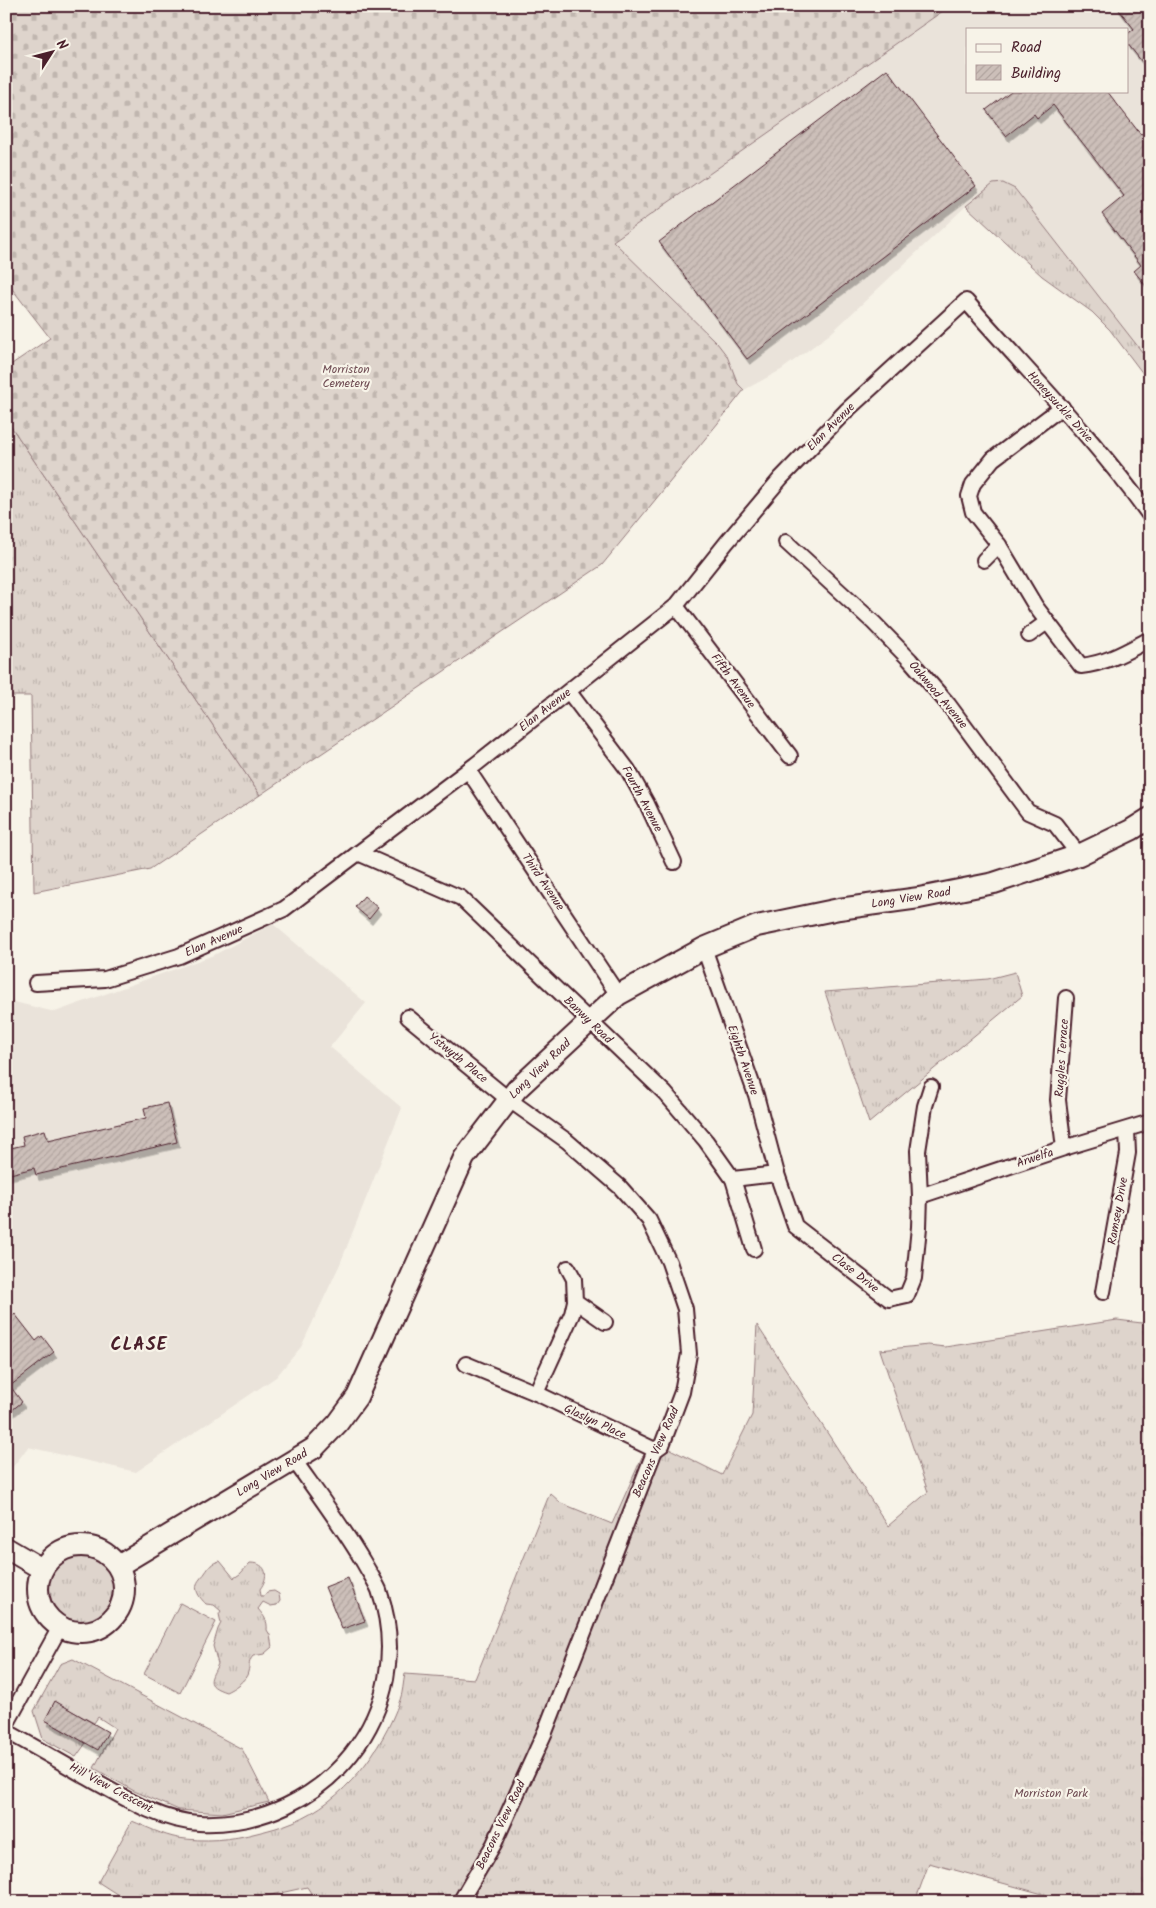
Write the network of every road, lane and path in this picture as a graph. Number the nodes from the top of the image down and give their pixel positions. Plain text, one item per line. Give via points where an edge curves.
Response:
1 (966, 301) joint
2 (1062, 407) junction
3 (1150, 516) edge
4 (786, 542) dead end
5 (1000, 545) junction
6 (984, 560) dead end
7 (676, 606) junction
8 (1047, 622) junction
9 (1029, 635) dead end
10 (1150, 639) edge
11 (569, 692) junction
12 (790, 756) dead end
13 (468, 770) junction
14 (1150, 818) edge
15 (358, 853) junction
16 (1079, 855) junction
17 (674, 862) dead end
18 (704, 948) junction
19 (36, 983) dead end
20 (618, 995) junction
21 (1066, 998) dead end
22 (408, 1016) dead end
23 (589, 1022) junction
24 (931, 1087) dead end
25 (508, 1099) junction
26 (1150, 1122) edge
27 (1127, 1130) junction
28 (1064, 1148) junction
29 (777, 1174) junction
30 (733, 1179) junction
31 (920, 1196) junction
32 (754, 1249) dead end
33 (568, 1268) dead end
34 (1103, 1292) dead end
35 (574, 1301) junction
36 (605, 1322) dead end
37 (466, 1364) dead end
38 (536, 1394) junction
39 (655, 1450) junction
40 (294, 1460) junction
41 (6, 1548) edge
42 (118, 1566) junction
43 (42, 1569) junction
44 (60, 1627) junction
45 (6, 1726) edge
46 (6, 1731) edge
47 (460, 1902) edge

1 - 2 street, Honeysuckle Drive
1 - 7 street, Elan Avenue via 846,411 781,478
2 - 3 street, Honeysuckle Drive
2 - 5 street via 992,459 973,484 969,496 973,512
4 - 16 street, Oakwood Avenue via 910,660 948,704 1028,812 1054,824
5 - 6 street
5 - 8 street
7 - 11 street, Elan Avenue
7 - 12 street, Fifth Avenue
8 - 9 street
8 - 10 street via 1081,666 1113,659
11 - 13 street, Elan Avenue
11 - 17 street, Fourth Avenue via 628,770
13 - 15 street, Elan Avenue
13 - 20 street, Third Avenue
14 - 16 street, Long View Road
15 - 19 street, Elan Avenue via 284,909 179,956 106,979
15 - 23 street, Banwy Road via 461,898
16 - 18 street, Long View Road via 994,883 757,926
18 - 20 street, Long View Road
18 - 29 street, Eighth Avenue via 756,1095
20 - 23 street, Long View Road
21 - 28 street, Ruggles Terrace via 1058,1100
22 - 25 street, Ystwyth Place
23 - 25 street, Long View Road
23 - 30 street, Banwy Road via 665,1093
24 - 31 street via 918,1151
25 - 39 street, Beacons View Road via 567,1141 620,1187 649,1220 669,1262 685,1309 689,1354 682,1392 662,1445
25 - 40 street, Long View Road via 464,1158 357,1397 314,1448
26 - 27 street, Arwelfa
27 - 28 street, Arwelfa
27 - 34 street, Ramsey Drive via 1128,1153
28 - 31 street, Arwelfa
29 - 30 street
29 - 31 street, Clase Drive via 796,1226 889,1299 907,1295 914,1278
30 - 32 street, Banwy Road
33 - 35 street via 574,1279
35 - 36 street
35 - 38 street via 572,1314
37 - 38 street, Glaslyn Place
38 - 39 street, Glaslyn Place
39 - 47 street, Beacons View Road via 545,1732 494,1844
40 - 42 street, Long View Road
40 - 46 street, Hill View Crescent via 366,1567 378,1589 388,1624 388,1669 384,1695 369,1729 350,1758 322,1783 277,1809 235,1821 199,1823 134,1803
41 - 43 street
42 - 43 street via 110,1555 82,1545 62,1549 50,1557
42 - 44 street via 125,1584 123,1603 117,1614 107,1624 89,1632
43 - 44 street via 37,1588 40,1606
44 - 45 street

